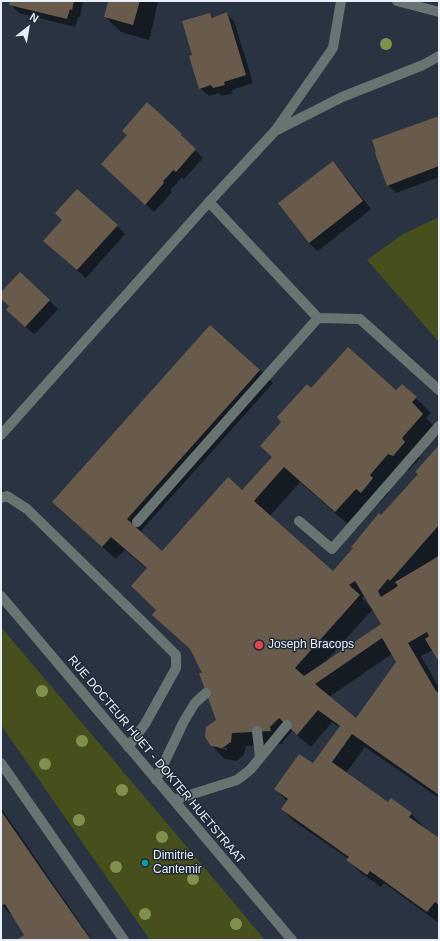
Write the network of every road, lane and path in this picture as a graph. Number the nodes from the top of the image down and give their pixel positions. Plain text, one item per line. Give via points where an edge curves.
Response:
1 (341, 1) edge
2 (397, 1) edge
3 (439, 12) edge
4 (439, 56) edge
5 (275, 131) junction
6 (209, 202) junction
7 (318, 318) junction
8 (439, 390) edge
9 (439, 426) edge
10 (1, 435) edge
11 (1, 498) edge
12 (300, 521) dead end
13 (137, 522) dead end
14 (1, 596) edge
15 (206, 693) dead end
16 (287, 725) dead end
17 (256, 731) dead end
18 (128, 747) junction
19 (260, 757) junction
20 (1, 763) edge
21 (156, 780) junction
22 (174, 800) junction
23 (124, 940) edge
24 (292, 940) edge

1 - 5 street via 333,48
2 - 3 street
4 - 5 street via 423,65 342,97
5 - 6 street
6 - 7 street
6 - 10 street
7 - 8 street via 360,319
7 - 13 street
9 - 12 street via 332,549
11 - 18 street via 7,496 27,509 176,655 176,668 145,724
14 - 18 street, RUE DOCTEUR HUET - DOKTER HUETSTRAAT
15 - 21 street via 195,703 184,721
16 - 19 street
17 - 19 street
18 - 21 street, RUE DOCTEUR HUET - DOKTER HUETSTRAAT
19 - 22 street via 250,770 237,780
20 - 23 street
21 - 22 street, RUE DOCTEUR HUET - DOKTER HUETSTRAAT
22 - 24 street, RUE DOCTEUR HUET - DOKTER HUETSTRAAT

